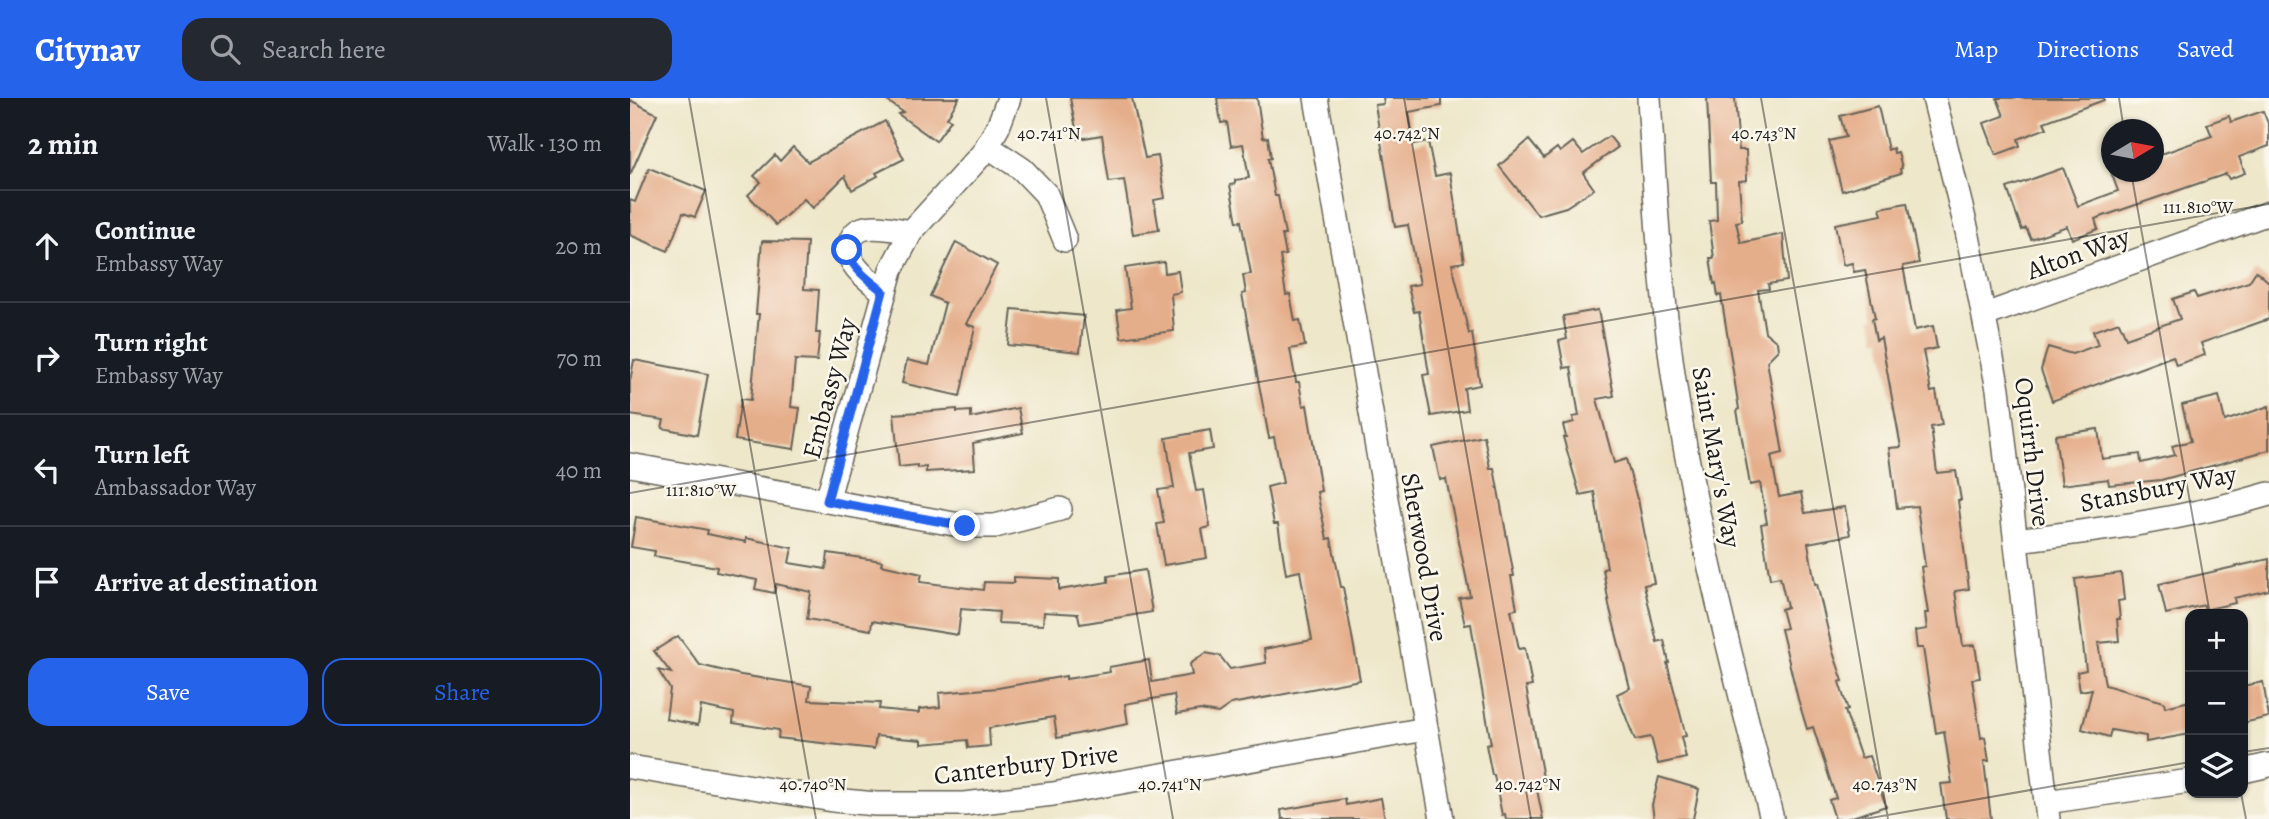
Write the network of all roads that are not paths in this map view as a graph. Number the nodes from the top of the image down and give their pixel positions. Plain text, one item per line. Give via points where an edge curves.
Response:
1 (1009, 98) edge
2 (1316, 98) edge
3 (1649, 98) edge
4 (1934, 98) edge
5 (987, 146) junction
6 (2269, 214) edge
7 (911, 232) junction
8 (1065, 240) dead end
9 (883, 291) junction
10 (1985, 315) junction
11 (630, 465) edge
12 (2269, 494) edge
13 (827, 501) junction
14 (1060, 509) dead end
15 (2016, 540) junction
16 (1426, 729) junction
17 (2269, 765) edge
18 (630, 767) edge
19 (2248, 770) edge
20 (2185, 782) edge
21 (2047, 810) edge
22 (1442, 819) edge
23 (1772, 819) edge

1 - 5 street, Embassy Way
2 - 16 street, Sherwood Drive
3 - 23 street, Saint Mary's Way via 1657,242 1682,428 1715,595
4 - 10 street, Oquirrh Drive
5 - 7 street, Embassy Way
5 - 8 street via 1022,169 1046,194
6 - 10 street, Alton Way
7 - 9 street, Embassy Way
7 - 9 street, Embassy Way via 864,228 849,244 853,262
9 - 13 street, Embassy Way
10 - 15 street, Oquirrh Drive
11 - 13 street
12 - 15 street, Stansbury Way via 2156,522
13 - 14 street via 980,527
15 - 21 street, Oquirrh Drive
16 - 18 street, Canterbury Drive via 1053,794 964,804 834,800
16 - 22 street, Sherwood Drive
17 - 19 street
20 - 21 street

